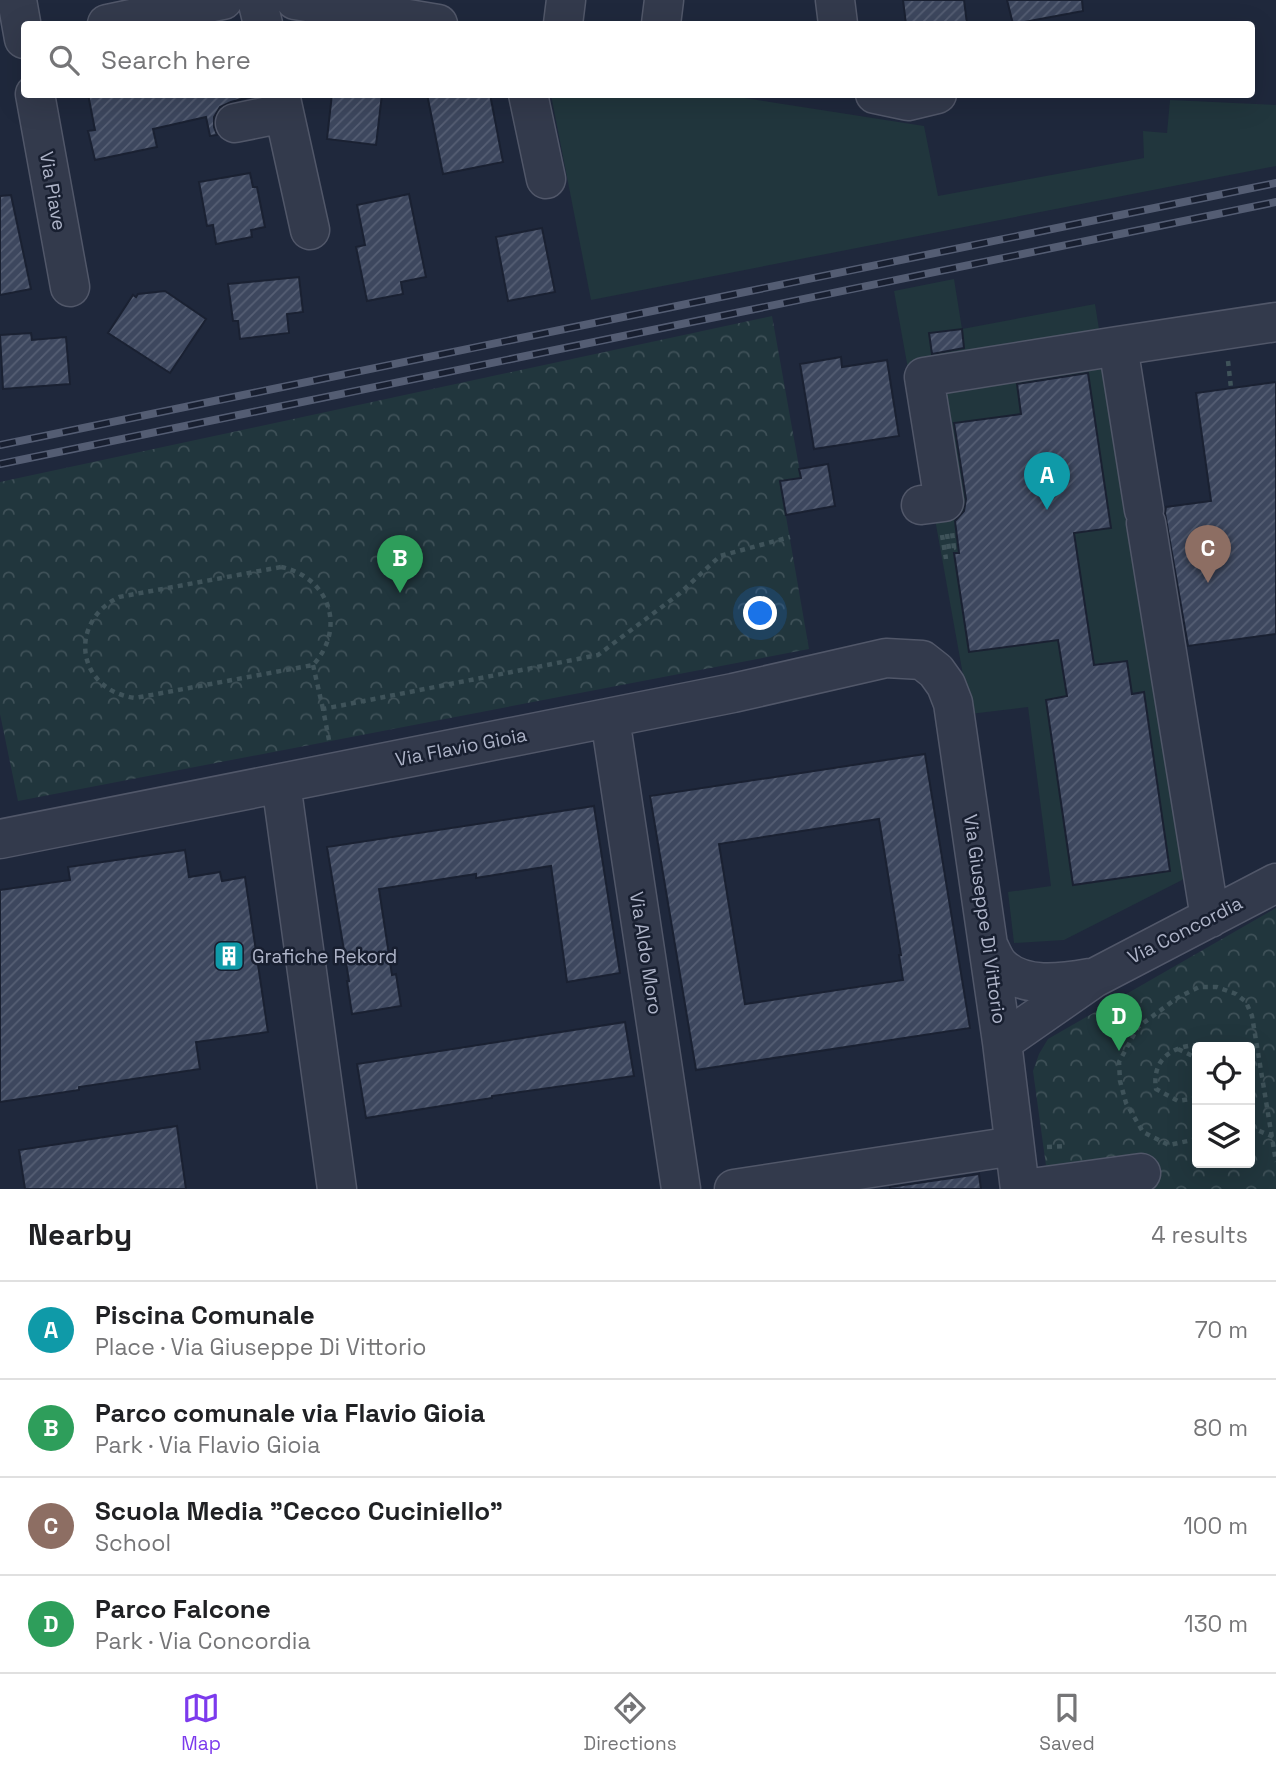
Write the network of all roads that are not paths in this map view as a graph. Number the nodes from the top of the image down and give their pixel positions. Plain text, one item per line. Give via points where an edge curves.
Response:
1 (16, 0) edge
2 (223, 0) edge
3 (257, 0) edge
4 (295, 0) edge
5 (566, 0) edge
6 (664, 0) edge
7 (835, 0) edge
8 (122, 21) edge
9 (262, 21) edge
10 (420, 21) edge
11 (563, 21) edge
12 (661, 21) edge
13 (838, 21) edge
14 (21, 25) edge
15 (21, 41) edge
16 (0, 47) edge
17 (36, 98) edge
18 (529, 98) edge
19 (894, 98) edge
20 (920, 98) edge
21 (282, 104) edge
22 (235, 123) dead end
23 (545, 179) dead end
24 (310, 230) dead end
25 (70, 287) dead end
26 (1276, 321) edge
27 (1118, 346) junction
28 (921, 505) dead end
29 (922, 660) joint
30 (610, 718) junction
31 (281, 783) junction
32 (0, 839) edge
33 (1276, 883) edge
34 (1210, 918) junction
35 (989, 947) junction
36 (1094, 978) junction
37 (1002, 1042) junction
38 (1014, 1146) junction
39 (1141, 1173) dead end
40 (337, 1189) edge
41 (681, 1189) edge
42 (734, 1189) edge
43 (1022, 1189) edge

1 - 14 street
2 - 8 street
3 - 9 street
4 - 10 street
5 - 11 street
6 - 12 street
7 - 13 street
15 - 16 street
17 - 25 street, Via Piave
18 - 23 street
19 - 20 street
21 - 22 street
21 - 24 street
26 - 27 street
27 - 28 street via 924,377 944,502
27 - 34 street
29 - 30 street, Via Flavio Gioia via 886,658
29 - 35 street, Via Giuseppe Di Vittorio via 936,671 953,703
30 - 31 street, Via Flavio Gioia
30 - 41 street, Via Aldo Moro
31 - 32 street, Via Flavio Gioia
31 - 40 street
33 - 34 street, Via Concordia
34 - 36 street, Via Concordia
35 - 36 street, Via Concordia via 998,965 1021,978 1062,983
35 - 37 street, Via Giuseppe Di Vittorio
36 - 37 street, Via Concordia
37 - 38 street, Via Giuseppe Di Vittorio
38 - 42 street
38 - 43 street, Via Giuseppe Di Vittorio
39 - 43 street

